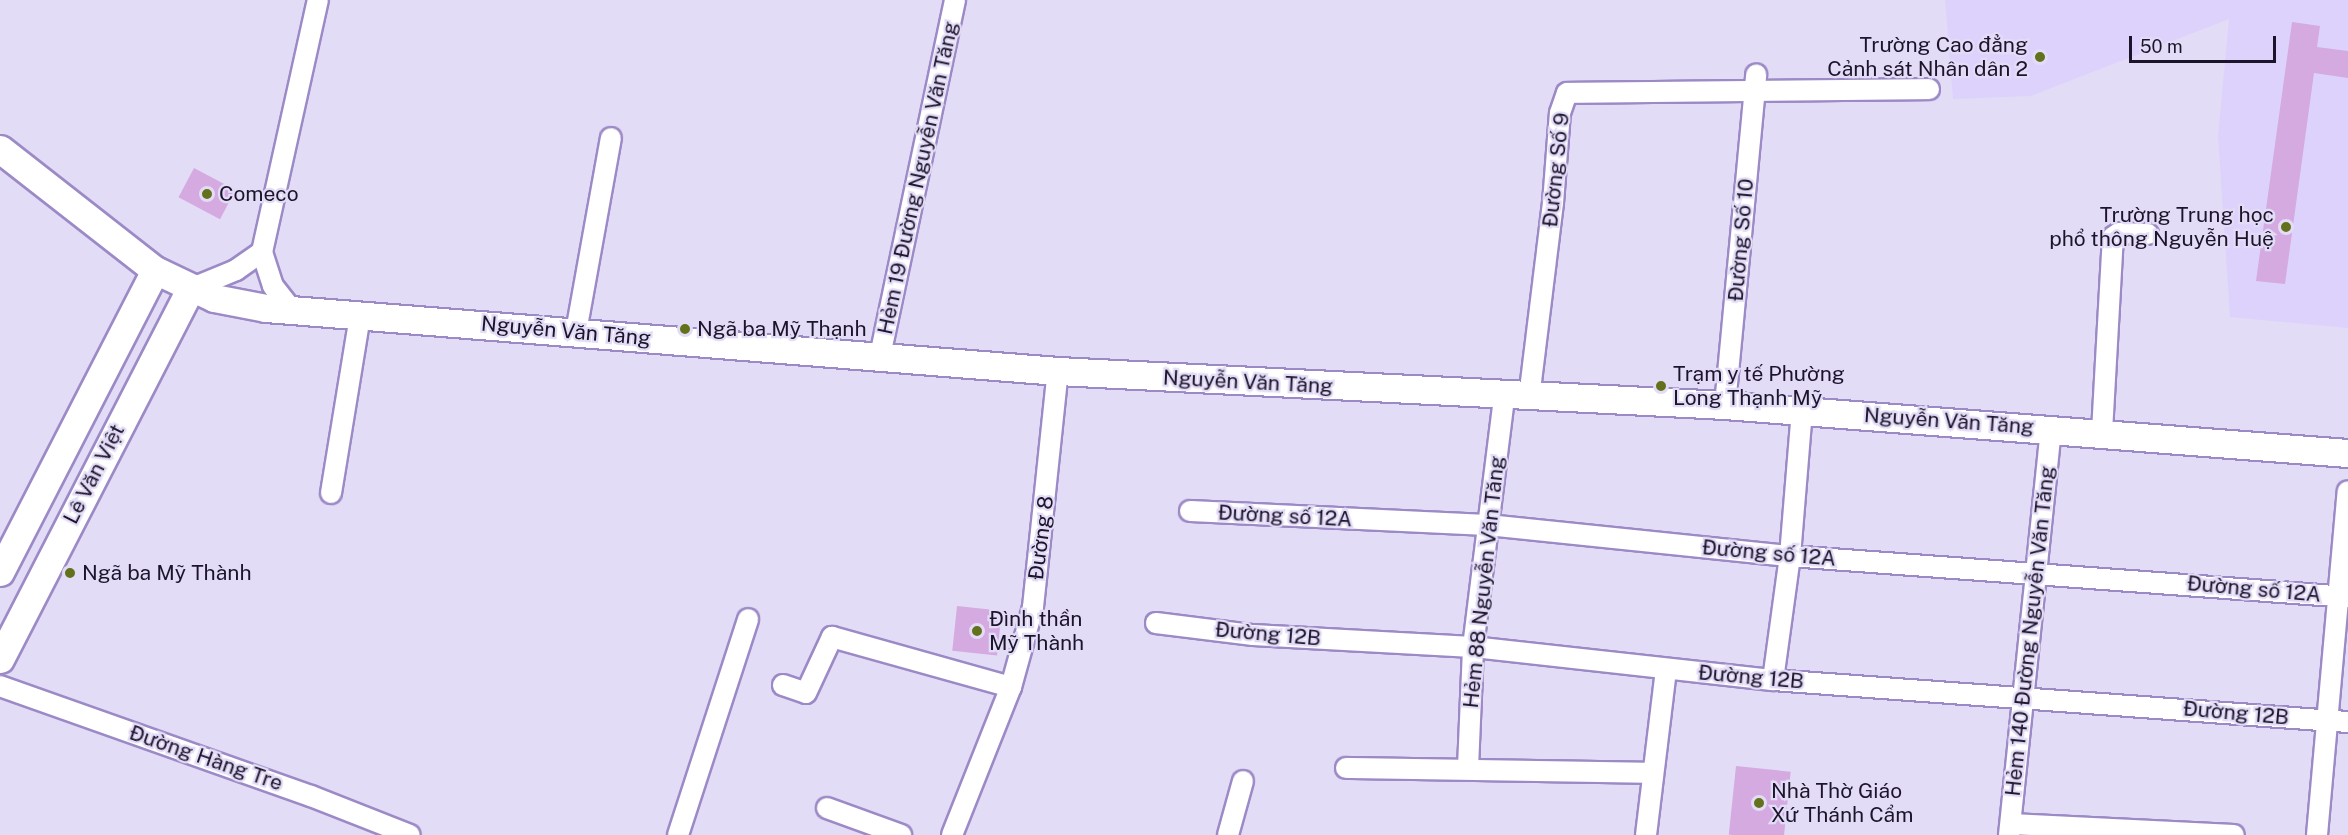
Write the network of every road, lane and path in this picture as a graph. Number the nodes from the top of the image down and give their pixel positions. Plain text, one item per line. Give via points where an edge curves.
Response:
1 (318, 0) edge
2 (955, 0) edge
3 (1755, 84) junction
4 (1929, 89) dead end
5 (610, 138) dead end
6 (0, 149) edge
7 (2148, 234) dead end
8 (262, 252) junction
9 (155, 270) junction
10 (190, 288) junction
11 (291, 309) junction
12 (360, 315) junction
13 (576, 332) junction
14 (880, 356) junction
15 (1058, 371) junction
16 (1516, 397) junction
17 (1725, 405) junction
18 (1802, 410) junction
19 (2051, 428) junction
20 (2102, 432) junction
21 (2348, 453) edge
22 (2348, 490) edge
23 (330, 493) dead end
24 (1190, 511) dead end
25 (1488, 525) junction
26 (1790, 556) junction
27 (0, 572) edge
28 (2038, 572) junction
29 (2343, 596) edge
30 (747, 619) dead end
31 (1156, 623) dead end
32 (1473, 647) junction
33 (0, 659) edge
34 (1666, 669) junction
35 (1773, 680) junction
36 (783, 685) dead end
37 (0, 686) edge
38 (1011, 687) junction
39 (2024, 696) junction
40 (2339, 721) edge
41 (1346, 768) dead end
42 (1467, 768) junction
43 (1651, 773) junction
44 (1243, 781) dead end
45 (826, 808) dead end
46 (2010, 829) edge
47 (410, 835) edge
48 (678, 835) edge
49 (901, 835) edge
50 (952, 835) edge
51 (1228, 835) edge
52 (1646, 835) edge
53 (2234, 835) edge
54 (2317, 835) edge

1 - 8 street
2 - 14 street, Hẻm 19 Đường Nguyễn Văn Tăng
3 - 4 street
3 - 16 street, Đường Số 9 via 1567,93 1560,113 1553,203
3 - 17 street, Đường Số 10
5 - 13 street
6 - 9 main road, Nguyễn Văn Tăng
7 - 20 street via 2119,233 2113,237
8 - 10 street via 236,270
8 - 11 street via 269,278
9 - 10 main road, Nguyễn Văn Tăng
9 - 27 main road, Lê Văn Việt
10 - 11 main road, Nguyễn Văn Tăng via 242,304
10 - 33 main road, Lê Văn Việt
11 - 12 main road, Nguyễn Văn Tăng
12 - 13 main road, Nguyễn Văn Tăng
12 - 23 street
13 - 14 main road, Nguyễn Văn Tăng
14 - 15 main road, Nguyễn Văn Tăng
15 - 16 main road, Nguyễn Văn Tăng
15 - 38 street, Đường 8 via 1033,607
16 - 17 main road, Nguyễn Văn Tăng
16 - 25 street, Hẻm 88 Nguyễn Văn Tăng
17 - 18 main road, Nguyễn Văn Tăng
18 - 19 main road, Nguyễn Văn Tăng
18 - 26 street
19 - 20 main road, Nguyễn Văn Tăng
19 - 28 street, Hẻm 140 Đường Nguyễn Văn Tăng
20 - 21 main road, Nguyễn Văn Tăng
22 - 29 street
24 - 25 street, Đường số 12A
25 - 26 street, Đường số 12A
25 - 32 street, Hẻm 88 Nguyễn Văn Tăng
26 - 28 street, Đường số 12A
26 - 35 street
28 - 29 street, Đường số 12A
28 - 39 street, Hẻm 140 Đường Nguyễn Văn Tăng
29 - 40 street
30 - 48 street
31 - 32 street, Đường 12B via 1253,635
32 - 34 street, Đường 12B
32 - 42 street, Hẻm 88 Nguyễn Văn Tăng
34 - 35 street, Đường 12B
34 - 43 street
35 - 39 street, Đường 12B
36 - 38 street via 806,693 832,637
37 - 47 street, Đường Hàng Tre
38 - 50 street, Đường 8
39 - 40 street, Đường 12B
39 - 46 street, Hẻm 140 Đường Nguyễn Văn Tăng
40 - 54 street
41 - 42 street
42 - 43 street
43 - 52 street
44 - 51 street
45 - 49 street
46 - 53 street

